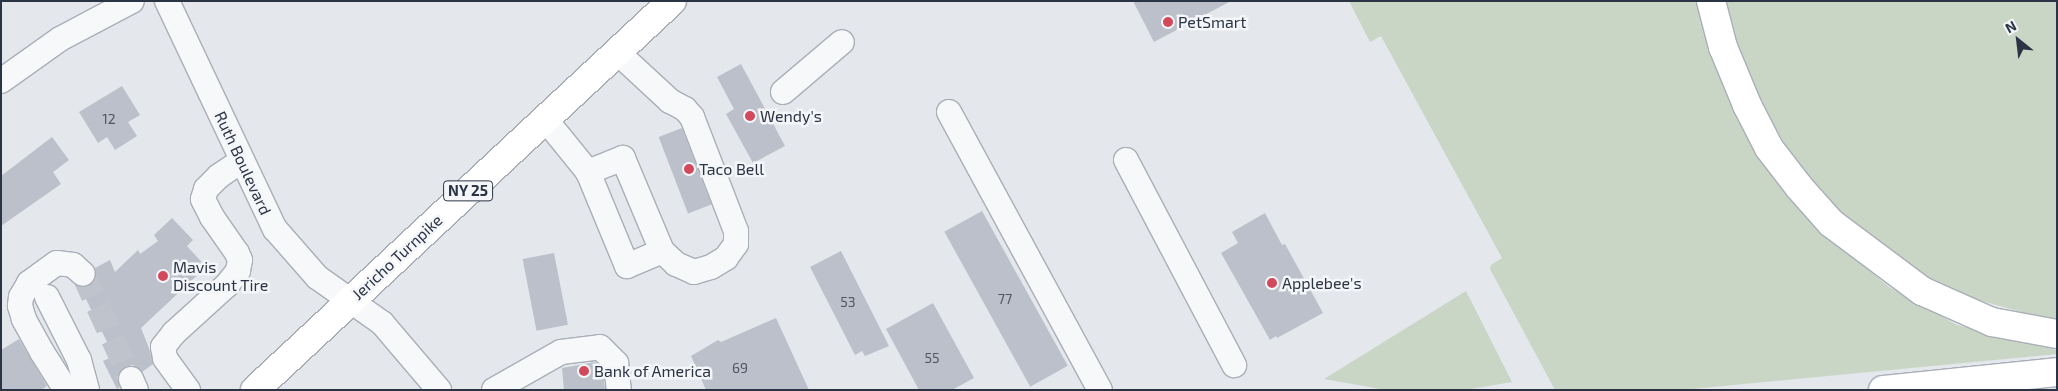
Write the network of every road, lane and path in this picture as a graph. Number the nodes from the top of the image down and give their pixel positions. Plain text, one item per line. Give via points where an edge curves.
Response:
1 (132, 1) edge
2 (167, 1) edge
3 (672, 1) edge
4 (1711, 1) edge
5 (842, 42) dead end
6 (618, 52) junction
7 (1, 81) edge
8 (783, 92) dead end
9 (949, 112) dead end
10 (545, 119) junction
11 (1126, 160) dead end
12 (241, 161) junction
13 (588, 172) junction
14 (662, 251) junction
15 (83, 274) tunnel mouth
16 (48, 297) dead end
17 (350, 301) junction
18 (2057, 334) edge
19 (1234, 364) dead end
20 (2057, 372) edge
21 (261, 387) edge
22 (66, 390) edge
23 (87, 390) edge
24 (188, 390) edge
25 (439, 390) edge
26 (494, 390) edge
27 (619, 390) edge
28 (1100, 390) edge
29 (1883, 390) edge

1 - 7 street via 60,40
2 - 12 street, Ruth Boulevard
3 - 6 main road, Jericho Turnpike / NY 25
4 - 18 main road via 1723,47 1769,148 1831,223 1922,291 1992,322
5 - 8 street
6 - 10 main road, Jericho Turnpike / NY 25
6 - 14 street via 692,117 736,231 736,244 726,258 694,272 676,264
9 - 28 street
10 - 13 street
10 - 17 main road, Jericho Turnpike / NY 25
11 - 19 street
12 - 17 street, Ruth Boulevard via 275,229 317,277
12 - 24 street via 206,189 204,199 212,217 238,253 238,270 227,285 163,347 165,358
13 - 14 street via 623,158
13 - 14 street via 627,266
15 - 22 street via 73,265 57,263 29,283 21,297 24,318
16 - 23 street via 79,360
17 - 21 main road, Jericho Turnpike / NY 25
17 - 25 street, Ruth Boulevard via 382,323
20 - 29 main road
26 - 27 street via 562,352 600,347 616,363

